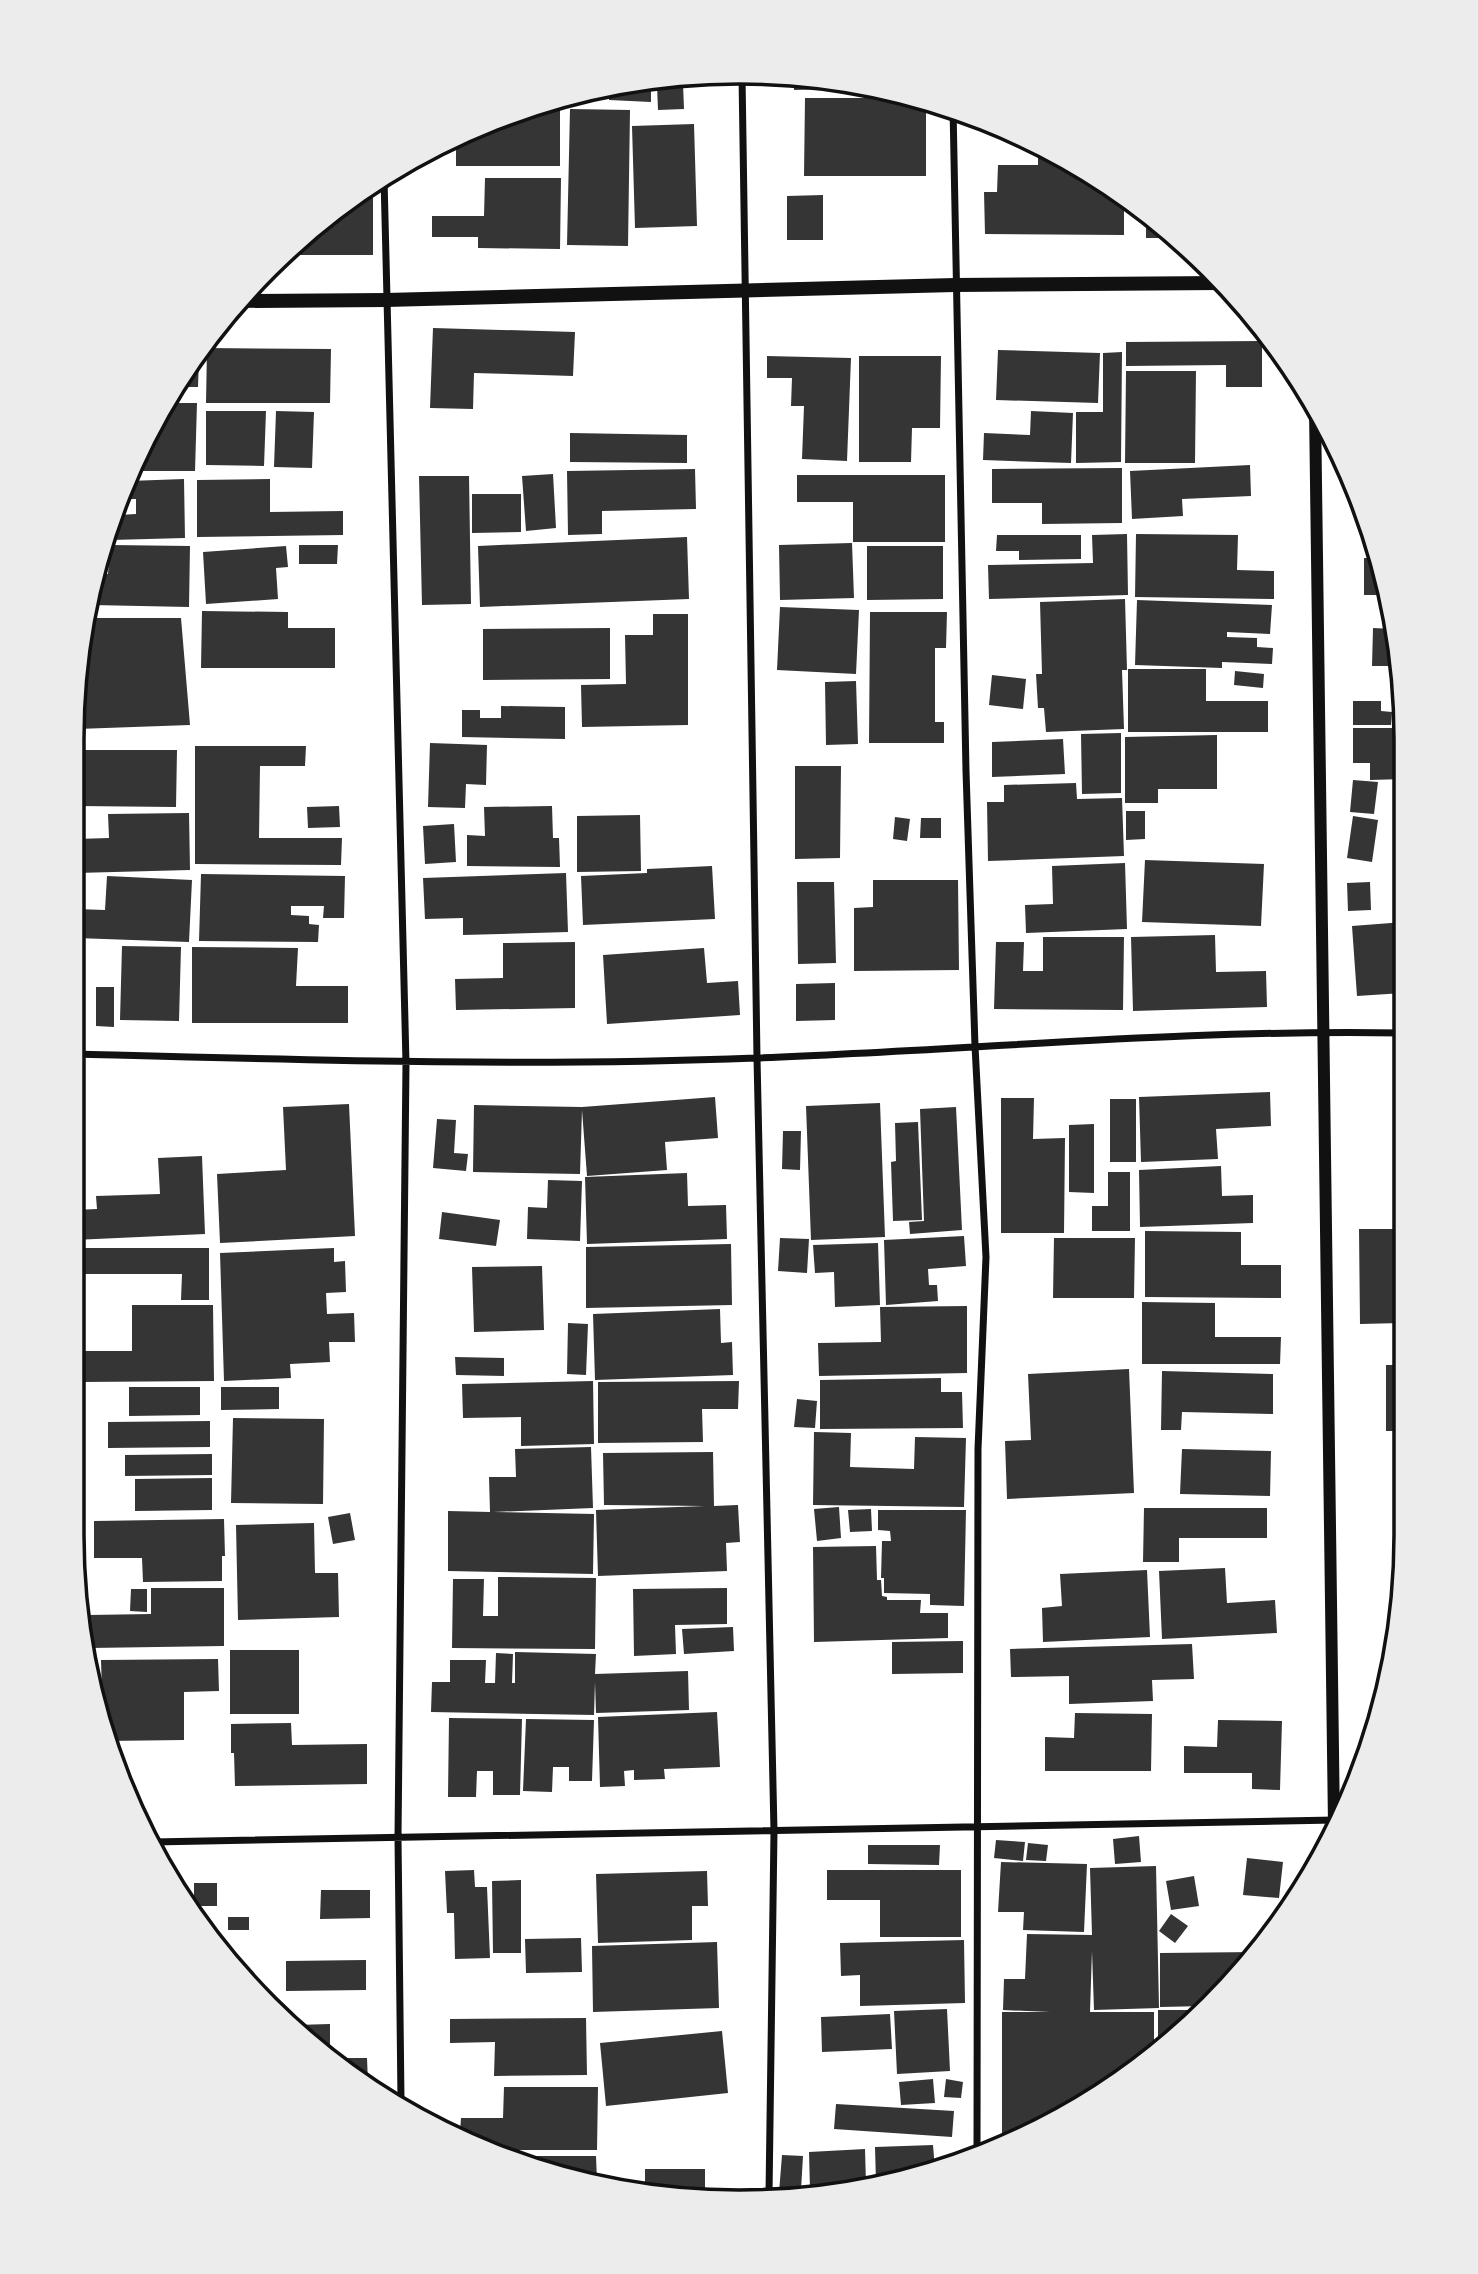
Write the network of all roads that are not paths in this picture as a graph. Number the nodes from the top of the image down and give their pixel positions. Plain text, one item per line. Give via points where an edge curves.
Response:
1 (742, 84) edge
2 (953, 120) edge
3 (384, 189) edge
4 (1209, 283) edge
5 (956, 285) junction
6 (746, 289) junction
7 (386, 300) junction
8 (253, 301) edge
9 (1315, 429) edge
10 (1324, 1032) junction
11 (1394, 1033) edge
12 (975, 1046) junction
13 (84, 1054) edge
14 (757, 1058) junction
15 (406, 1063) junction
16 (1335, 1806) edge
17 (1327, 1822) edge
18 (978, 1827) junction
19 (774, 1830) junction
20 (398, 1837) junction
21 (161, 1842) edge
22 (401, 2096) edge
23 (977, 2145) edge
24 (769, 2189) edge

1 - 6 street
2 - 5 street
3 - 7 street
4 - 5 main road
5 - 6 main road
5 - 12 street
6 - 7 main road
6 - 14 street
7 - 8 main road
7 - 15 street
9 - 10 street
10 - 11 street
10 - 12 street
10 - 16 street
12 - 14 street
12 - 18 street via 986,1257 978,1449
13 - 15 street
14 - 15 street
14 - 19 street
15 - 20 street
17 - 18 street
18 - 19 street
18 - 23 street
19 - 20 street
19 - 24 street
20 - 21 street
20 - 22 street

